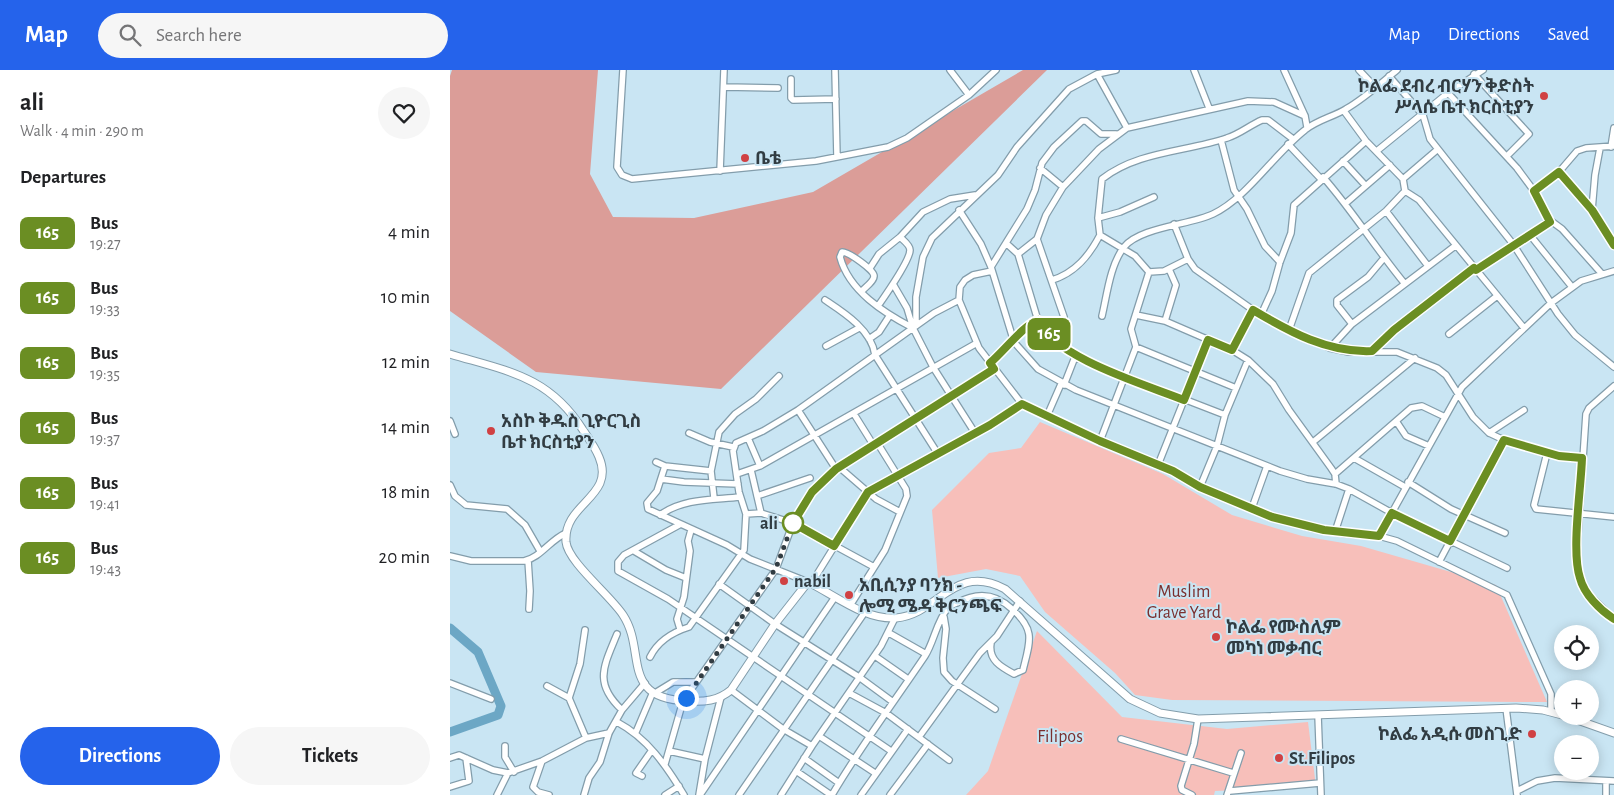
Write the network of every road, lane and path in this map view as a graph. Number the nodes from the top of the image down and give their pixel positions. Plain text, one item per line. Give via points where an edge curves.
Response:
1 (623, 70) edge
2 (724, 70) edge
3 (835, 70) edge
4 (950, 70) edge
5 (996, 70) edge
6 (1116, 70) edge
7 (1194, 70) edge
8 (1284, 70) edge
9 (1359, 70) edge
10 (1397, 70) edge
11 (1483, 70) edge
12 (1097, 74) junction
13 (1474, 74) junction
14 (1390, 76) junction
15 (791, 79) dead end
16 (724, 87) junction
17 (778, 88) dead end
18 (1376, 88) junction
19 (1448, 92) junction
20 (969, 95) junction
21 (836, 99) junction
22 (1208, 108) junction
23 (1344, 110) junction
24 (1423, 115) junction
25 (1306, 116) junction
26 (1307, 127) junction
27 (1127, 128) junction
28 (1614, 128) edge
29 (1116, 134) junction
30 (1221, 140) junction
31 (1366, 141) junction
32 (1290, 142) junction
33 (1612, 146) edge
34 (1600, 148) junction
35 (1438, 149) junction
36 (1378, 150) junction
37 (1507, 156) junction
38 (837, 157) junction
39 (1343, 161) junction
40 (1390, 165) junction
41 (1040, 168) junction
42 (720, 171) junction
43 (1559, 172) junction
44 (1322, 178) junction
45 (1403, 180) junction
46 (1365, 185) junction
47 (1063, 187) junction
48 (1405, 191) junction
49 (1534, 191) junction
50 (975, 195) junction
51 (1154, 197) dead end
52 (1239, 197) junction
53 (1346, 203) junction
54 (959, 210) junction
55 (1592, 210) junction
56 (1386, 211) junction
57 (1098, 218) junction
58 (1550, 222) junction
59 (1174, 224) junction
60 (1363, 230) junction
61 (1100, 235) junction
62 (1530, 235) junction
63 (900, 237) junction
64 (1037, 239) junction
65 (1007, 244) junction
66 (1513, 244) junction
67 (1614, 245) edge
68 (1455, 246) junction
69 (1124, 248) junction
70 (1018, 254) junction
71 (1384, 258) junction
72 (1188, 259) junction
73 (1280, 262) junction
74 (1428, 266) junction
75 (870, 268) junction
76 (992, 269) junction
77 (1169, 269) junction
78 (1475, 269) junction
79 (1614, 271) edge
80 (1149, 272) junction
81 (1602, 274) junction
82 (1052, 280) junction
83 (893, 284) junction
84 (1405, 284) junction
85 (1572, 287) junction
86 (861, 292) junction
87 (1498, 296) junction
88 (825, 300) dead end
89 (959, 300) junction
90 (1551, 303) junction
91 (878, 306) junction
92 (1253, 310) junction
93 (890, 315) junction
94 (1136, 315) junction
95 (1261, 315) junction
96 (1102, 316) dead end
97 (1038, 320) junction
98 (1165, 321) junction
99 (1352, 324) junction
100 (859, 328) junction
101 (912, 328) junction
102 (1524, 328) junction
103 (1288, 330) junction
104 (1047, 332) junction
105 (1449, 334) dead end
106 (869, 339) junction
107 (1208, 340) junction
108 (1014, 342) junction
109 (977, 343) junction
110 (826, 346) dead end
111 (1136, 347) junction
112 (1330, 348) junction
113 (1232, 350) junction
114 (1372, 351) junction
115 (450, 354) edge
116 (875, 355) junction
117 (1075, 357) junction
118 (1415, 358) junction
119 (1248, 360) junction
120 (990, 363) junction
121 (933, 367) junction
122 (1614, 368) edge
123 (994, 369) junction
124 (1196, 371) junction
125 (779, 376) dead end
126 (1126, 376) junction
127 (1063, 384) junction
128 (1614, 386) edge
129 (896, 388) junction
130 (1236, 388) junction
131 (1458, 395) junction
132 (952, 397) junction
133 (1184, 400) junction
134 (1022, 404) junction
135 (1115, 405) junction
136 (798, 410) junction
137 (1524, 410) dead end
138 (854, 414) junction
139 (1224, 415) junction
140 (1047, 416) junction
141 (1445, 417) junction
142 (915, 420) junction
143 (450, 421) edge
144 (1396, 422) junction
145 (1172, 429) junction
146 (689, 433) dead end
147 (975, 433) junction
148 (1489, 433) junction
149 (455, 434) dead end
150 (816, 435) junction
151 (748, 438) junction
152 (1504, 440) junction
153 (1100, 441) junction
154 (1313, 442) junction
155 (715, 443) junction
156 (876, 445) junction
157 (1217, 446) junction
158 (1429, 446) junction
159 (733, 447) junction
160 (1547, 453) junction
161 (938, 454) junction
162 (1354, 458) junction
163 (1582, 458) junction
164 (656, 462) dead end
165 (1158, 464) junction
166 (665, 466) junction
167 (760, 466) junction
168 (1268, 466) junction
169 (838, 468) junction
170 (711, 470) junction
171 (751, 470) junction
172 (737, 474) junction
173 (1335, 474) junction
174 (896, 475) junction
175 (810, 478) dead end
176 (661, 479) junction
177 (802, 482) junction
178 (712, 483) junction
179 (738, 484) junction
180 (1336, 484) junction
181 (1407, 485) junction
182 (450, 486) edge
183 (1200, 487) junction
184 (1349, 489) junction
185 (812, 492) junction
186 (868, 492) junction
187 (757, 496) junction
188 (740, 497) junction
189 (714, 498) junction
190 (1252, 508) junction
191 (900, 512) junction
192 (761, 513) junction
193 (1392, 513) junction
194 (746, 514) junction
195 (1579, 514) junction
196 (660, 515) junction
197 (1464, 515) junction
198 (1614, 517) edge
199 (793, 523) junction
200 (679, 525) junction
201 (691, 530) junction
202 (1335, 532) junction
203 (566, 533) junction
204 (1504, 533) dead end
205 (1379, 536) junction
206 (1450, 541) junction
207 (834, 546) junction
208 (540, 551) junction
209 (634, 551) junction
210 (741, 554) junction
211 (450, 556) edge
212 (528, 560) junction
213 (1439, 562) junction
214 (874, 567) junction
215 (776, 568) junction
216 (1507, 568) dead end
217 (686, 578) junction
218 (810, 583) junction
219 (719, 584) junction
220 (835, 597) junction
221 (1020, 601) junction
222 (851, 604) junction
223 (750, 606) junction
224 (680, 608) junction
225 (529, 609) dead end
226 (1014, 611) junction
227 (865, 612) junction
228 (695, 618) junction
229 (895, 618) junction
230 (944, 618) junction
231 (1614, 619) edge
232 (774, 624) junction
233 (680, 628) junction
234 (585, 630) dead end
235 (889, 633) junction
236 (617, 634) dead end
237 (726, 639) junction
238 (802, 642) junction
239 (992, 643) junction
240 (926, 654) junction
241 (875, 656) junction
242 (650, 657) dead end
243 (753, 657) junction
244 (831, 661) junction
245 (780, 676) junction
246 (859, 677) junction
247 (908, 679) junction
248 (696, 682) junction
249 (450, 683) edge
250 (644, 683) junction
251 (958, 684) junction
252 (547, 686) dead end
253 (731, 690) junction
254 (654, 693) junction
255 (849, 693) junction
256 (807, 695) junction
257 (721, 697) junction
258 (569, 698) junction
259 (491, 699) dead end
260 (684, 701) junction
261 (893, 702) junction
262 (995, 708) dead end
263 (1506, 708) junction
264 (622, 710) junction
265 (757, 710) junction
266 (834, 712) junction
267 (1551, 712) junction
268 (886, 713) junction
269 (1554, 713) edge
270 (1318, 715) junction
271 (1198, 719) junction
272 (617, 722) junction
273 (1590, 725) edge
274 (783, 729) junction
275 (908, 729) junction
276 (636, 732) junction
277 (609, 733) junction
278 (1614, 733) edge
279 (819, 736) junction
280 (870, 737) junction
281 (919, 737) junction
282 (586, 738) junction
283 (1121, 740) dead end
284 (928, 744) junction
285 (505, 746) dead end
286 (812, 746) junction
287 (652, 750) junction
288 (668, 751) junction
289 (891, 751) junction
290 (1241, 753) dead end
291 (450, 758) edge
292 (466, 758) junction
293 (804, 758) junction
294 (705, 759) junction
295 (949, 760) dead end
296 (542, 761) junction
297 (855, 761) junction
298 (1190, 761) junction
299 (665, 764) junction
300 (796, 771) junction
301 (511, 772) junction
302 (875, 773) junction
303 (1233, 773) junction
304 (642, 776) dead end
305 (1606, 781) junction
306 (1614, 781) edge
307 (840, 783) junction
308 (1320, 783) junction
309 (678, 786) junction
310 (450, 787) edge
311 (1228, 793) edge
312 (1517, 793) edge
313 (497, 795) edge
314 (549, 795) edge
315 (584, 795) edge
316 (664, 795) edge
317 (684, 795) edge
318 (700, 795) edge
319 (739, 795) edge
320 (781, 795) edge
321 (831, 795) edge
322 (861, 795) edge
323 (890, 795) edge
324 (1192, 795) edge
325 (1321, 795) edge
326 (1606, 795) edge

1 - 42 street via 617,158 617,167 622,175 632,179
2 - 16 street
3 - 21 street
4 - 20 street
5 - 20 street
6 - 12 street
7 - 22 street
8 - 25 street
9 - 18 street
10 - 14 street
11 - 13 street
12 - 27 street
12 - 50 street via 1064,94 998,175
13 - 19 street
13 - 37 street via 1529,134
14 - 18 street
14 - 24 street
15 - 21 street via 793,100
16 - 17 street
16 - 42 street
18 - 23 street
19 - 24 street
19 - 37 street
20 - 38 street via 894,145
21 - 38 street
22 - 25 street via 1241,102 1265,102 1281,104
22 - 27 street
23 - 26 street
23 - 31 street
24 - 35 street via 1427,132
24 - 36 street
25 - 26 street
26 - 32 street
27 - 29 street
28 - 33 street
29 - 41 street via 1101,134 1082,121 1054,147
29 - 47 street
30 - 32 street via 1265,120
30 - 52 street via 1232,185
30 - 57 street via 1159,154 1112,171 1102,179
31 - 36 street
31 - 39 street
32 - 44 street
32 - 52 street
33 - 34 street
34 - 43 street via 1577,151
34 - 55 street
35 - 45 street
35 - 66 street
36 - 40 street
37 - 49 street
38 - 42 street
39 - 44 street
39 - 46 street
40 - 45 street
40 - 46 street
41 - 47 street
41 - 65 street via 1033,198
43 - 49 street
43 - 55 street
44 - 53 street
44 - 73 street via 1294,205 1291,233
45 - 48 street
46 - 53 street
47 - 64 street via 1046,215
48 - 56 street
48 - 68 street via 1419,200
49 - 58 street
50 - 54 street
50 - 63 street via 950,199 928,209
51 - 57 street
52 - 59 street via 1213,214
52 - 73 street via 1265,246
53 - 60 street
54 - 76 street via 981,244
54 - 101 street via 925,250 917,289 916,320
55 - 67 street
56 - 60 street
56 - 74 street
57 - 61 street
58 - 62 street
58 - 81 street via 1562,229
59 - 69 street via 1139,237
59 - 72 street
60 - 71 street
60 - 103 street via 1307,276
61 - 69 street via 1107,242
61 - 82 street via 1093,249 1074,269
62 - 66 street
62 - 85 street
63 - 75 street via 879,254
63 - 83 street via 910,250
64 - 70 street
64 - 82 street
65 - 70 street
65 - 76 street
66 - 78 street
66 - 90 street
68 - 74 street
68 - 78 street
69 - 80 street via 1136,256
69 - 96 street via 1115,266
70 - 97 street
71 - 84 street
71 - 99 street via 1368,277 1337,300
72 - 77 street
72 - 92 street via 1200,273
73 - 95 street via 1272,292
74 - 84 street
75 - 86 street via 874,278
75 - 86 street via 849,253 841,253 840,260 845,270
76 - 89 street via 965,280 960,287
76 - 108 street
77 - 80 street
77 - 98 street via 1176,285
78 - 87 street
78 - 114 street via 1394,330
79 - 81 street
80 - 94 street
81 - 85 street
82 - 104 street via 1064,317
83 - 91 street
83 - 101 street via 907,308
84 - 99 street
85 - 90 street
86 - 91 street
87 - 102 street
87 - 105 street
88 - 100 street
89 - 101 street
89 - 109 street
90 - 102 street
90 - 122 street via 1575,335
91 - 93 street
92 - 95 street
92 - 113 street
93 - 101 street
93 - 106 street via 879,332
94 - 98 street
94 - 111 street via 1131,329
95 - 103 street
97 - 104 street
97 - 108 street via 1025,328
98 - 107 street
99 - 112 street
100 - 106 street
100 - 110 street
101 - 116 street
101 - 121 street
102 - 131 street via 1474,375
103 - 112 street
104 - 117 street
106 - 116 street
107 - 113 street
107 - 124 street
108 - 120 street
108 - 127 street via 1038,369
109 - 120 street
109 - 121 street
111 - 124 street
111 - 126 street
112 - 114 street via 1349,352
113 - 119 street
114 - 118 street via 1397,352
115 - 203 street via 529,379 551,392 577,421 598,455 602,476 592,496 572,514
116 - 129 street
116 - 136 street
117 - 126 street
117 - 127 street
118 - 131 street via 1442,372
118 - 154 street
119 - 130 street
119 - 154 street via 1273,384 1276,393
120 - 123 street
121 - 129 street
121 - 132 street
123 - 132 street
123 - 134 street
124 - 130 street
124 - 133 street
125 - 155 street via 722,427
126 - 133 street
126 - 135 street
127 - 135 street
127 - 140 street
128 - 163 street via 1587,411
129 - 138 street
129 - 142 street
130 - 139 street
131 - 141 street
131 - 148 street
132 - 142 street
132 - 147 street
133 - 139 street
133 - 145 street
134 - 140 street
134 - 147 street
135 - 145 street
135 - 153 street
136 - 150 street
136 - 151 street
137 - 148 street
138 - 150 street
138 - 156 street
139 - 157 street
140 - 153 street
141 - 144 street via 1419,406 1411,408
141 - 158 street
142 - 156 street
142 - 161 street
143 - 149 street
144 - 158 street via 1406,436
144 - 162 street
145 - 157 street
145 - 165 street
146 - 155 street
147 - 161 street
148 - 152 street
150 - 167 street
150 - 169 street
151 - 159 street via 738,441
151 - 167 street
152 - 160 street
152 - 197 street
153 - 165 street
154 - 173 street
155 - 159 street
155 - 170 street
156 - 169 street
156 - 174 street
157 - 168 street
157 - 183 street
158 - 181 street
159 - 172 street
160 - 163 street
160 - 195 street via 1535,508
161 - 174 street
162 - 173 street
162 - 181 street
163 - 195 street
164 - 166 street
165 - 183 street
166 - 170 street
166 - 176 street
167 - 171 street
168 - 180 street via 1307,479
168 - 190 street
169 - 185 street
169 - 186 street
170 - 178 street
171 - 172 street
171 - 187 street
172 - 179 street
173 - 180 street
174 - 186 street
174 - 191 street via 907,494
175 - 177 street
176 - 178 street
176 - 196 street via 658,490 647,505 648,509
177 - 185 street
177 - 187 street
178 - 179 street
178 - 189 street
179 - 188 street
180 - 184 street
181 - 193 street
181 - 197 street
182 - 208 street via 455,496 466,505 507,510 525,525
183 - 190 street
184 - 193 street
184 - 202 street
185 - 199 street
186 - 191 street
186 - 207 street
187 - 192 street
188 - 189 street
188 - 194 street
189 - 196 street via 690,502
190 - 202 street via 1286,522
191 - 214 street via 885,550
192 - 194 street
192 - 199 street
193 - 205 street
193 - 206 street
194 - 210 street via 746,542
195 - 198 street
195 - 231 street via 1577,560 1580,578 1596,603
196 - 200 street
197 - 204 street
197 - 206 street
199 - 207 street
199 - 215 street
200 - 201 street
200 - 209 street
201 - 210 street
201 - 217 street
202 - 205 street
203 - 208 street
203 - 250 street via 570,556 618,608 630,629 636,668
205 - 213 street
206 - 213 street
206 - 216 street
207 - 214 street
207 - 218 street
208 - 212 street
209 - 217 street
209 - 224 street via 620,560 618,571
210 - 215 street
210 - 219 street
211 - 212 street via 471,561
212 - 225 street
213 - 267 street via 1507,595 1551,694
214 - 222 street
215 - 218 street
215 - 223 street
217 - 224 street
218 - 220 street
218 - 232 street
219 - 223 street
219 - 228 street
220 - 222 street
220 - 238 street
221 - 226 street
221 - 229 street via 999,586 972,582 952,588 921,610
221 - 271 street via 1130,699 1160,713
222 - 227 street
223 - 232 street
223 - 237 street
224 - 228 street
224 - 233 street via 677,618
226 - 230 street via 994,597 980,594 966,597 949,607
226 - 239 street
226 - 239 street via 1026,622 1029,631 1030,644 1023,670 1014,674 993,660
227 - 229 street
227 - 244 street
228 - 233 street via 689,627
228 - 237 street
229 - 235 street
230 - 240 street
230 - 251 street via 943,669 945,675
232 - 238 street
232 - 243 street
233 - 242 street via 660,643
234 - 258 street via 580,664
235 - 240 street
235 - 241 street
236 - 264 street via 603,676 610,698
237 - 243 street
237 - 248 street
238 - 244 street
238 - 245 street
239 - 251 street via 980,652
240 - 247 street
241 - 246 street
241 - 247 street
243 - 245 street
243 - 253 street
244 - 246 street
244 - 256 street
245 - 256 street
245 - 265 street
246 - 255 street
246 - 261 street
247 - 261 street
248 - 254 street via 673,682
248 - 260 street
249 - 259 street
250 - 254 street
250 - 264 street
251 - 262 street
251 - 281 street
252 - 258 street
253 - 257 street
253 - 265 street
254 - 260 street
254 - 276 street
255 - 266 street
255 - 268 street
256 - 266 street
256 - 274 street
257 - 260 street via 710,701
257 - 294 street
258 - 282 street
260 - 288 street
261 - 268 street
263 - 267 street
263 - 270 street
263 - 312 street
264 - 272 street
265 - 274 street
265 - 318 street
266 - 279 street
266 - 280 street
267 - 269 street
268 - 275 street
268 - 280 street
270 - 271 street
270 - 308 street
271 - 298 street
272 - 276 street
272 - 277 street
273 - 278 street
274 - 286 street
274 - 319 street
275 - 281 street
275 - 289 street
276 - 287 street
277 - 282 street
277 - 315 street
279 - 286 street
279 - 297 street
280 - 289 street
280 - 297 street
281 - 284 street
282 - 296 street
283 - 298 street
284 - 295 street
284 - 323 street
285 - 301 street
286 - 293 street
287 - 299 street
287 - 304 street via 636,773
288 - 294 street
288 - 299 street
289 - 302 street
290 - 303 street
291 - 292 street via 456,754
292 - 301 street
292 - 310 street via 469,781
293 - 300 street
293 - 307 street
294 - 318 street
296 - 301 street
296 - 314 street via 533,787
297 - 302 street
297 - 307 street
298 - 303 street
298 - 324 street via 1181,788
299 - 309 street
300 - 320 street
300 - 321 street
301 - 313 street
302 - 322 street
303 - 311 street
305 - 306 street
305 - 312 street via 1555,778 1537,781
305 - 326 street
307 - 321 street
308 - 311 street
308 - 325 street
309 - 316 street
309 - 317 street

